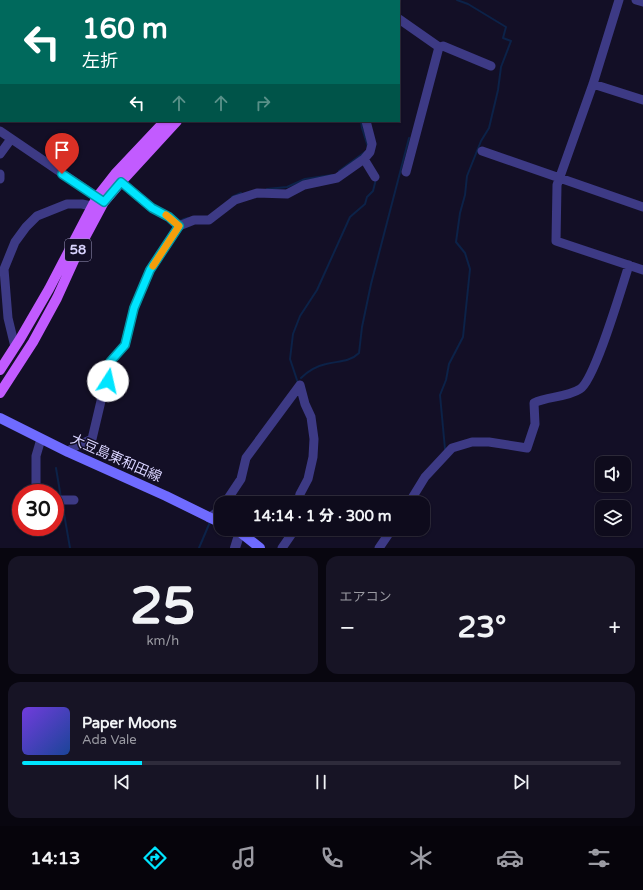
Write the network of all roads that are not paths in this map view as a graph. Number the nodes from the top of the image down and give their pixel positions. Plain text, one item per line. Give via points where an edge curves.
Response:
1 (619, 0) edge
2 (636, 0) edge
3 (643, 2) edge
4 (400, 20) edge
5 (439, 47) junction
6 (491, 66) dead end
7 (592, 84) junction
8 (643, 100) edge
9 (164, 122) edge
10 (176, 122) edge
11 (366, 122) edge
12 (0, 131) edge
13 (11, 139) junction
14 (482, 150) dead end
15 (0, 154) edge
16 (364, 159) junction
17 (406, 172) dead end
18 (0, 174) edge
19 (560, 176) junction
20 (375, 177) dead end
21 (0, 179) edge
22 (121, 182) junction
23 (101, 200) junction
24 (91, 206) junction
25 (643, 206) edge
26 (179, 226) junction
27 (629, 265) junction
28 (643, 270) edge
29 (15, 347) junction
30 (0, 370) edge
31 (0, 393) edge
32 (0, 418) edge
33 (41, 439) junction
34 (68, 452) junction
35 (36, 484) edge
36 (230, 496) edge
37 (300, 496) edge
38 (413, 496) edge
39 (64, 500) edge
40 (74, 500) dead end
41 (214, 514) edge
42 (209, 518) junction
43 (214, 520) edge
44 (236, 536) edge
45 (244, 536) edge
46 (290, 536) edge
47 (387, 536) edge
48 (235, 548) edge
49 (260, 548) edge
50 (282, 548) edge
51 (379, 548) edge

1 - 7 street
2 - 3 street
4 - 5 street
5 - 6 street via 443,46
5 - 17 street
7 - 8 street
7 - 19 street
9 - 23 main road, 58 via 115,174
10 - 22 main road, 58
11 - 16 street via 372,144
12 - 13 street
13 - 15 street
13 - 23 street
14 - 19 street
16 - 20 street
16 - 26 street via 337,178 304,185 287,194 257,193 235,200 209,220 194,220
18 - 21 street
19 - 25 street
19 - 27 street via 557,185 556,241
22 - 23 main road, 58
22 - 26 street
23 - 24 main road, 58
23 - 31 main road, 58 via 50,311
24 - 29 main road, 58 via 49,289
24 - 29 street via 66,204 37,216 15,242 4,269 8,318
26 - 34 street via 150,270 134,308 125,345 110,362 108,381 92,439
27 - 28 street
27 - 38 street via 596,364 587,383 581,389 562,397 534,403 535,424 527,448 472,442 452,448 425,478
29 - 30 main road, 58
32 - 33 main road, 大豆島東和田線
33 - 34 main road, 大豆島東和田線
33 - 35 street via 36,456
34 - 42 main road, 大豆島東和田線
36 - 37 street via 241,479 246,458 300,385 311,417 314,439 308,479
39 - 40 street
41 - 42 street
42 - 43 main road, 大豆島東和田線
44 - 48 street
45 - 49 main road
46 - 50 street
47 - 51 street

